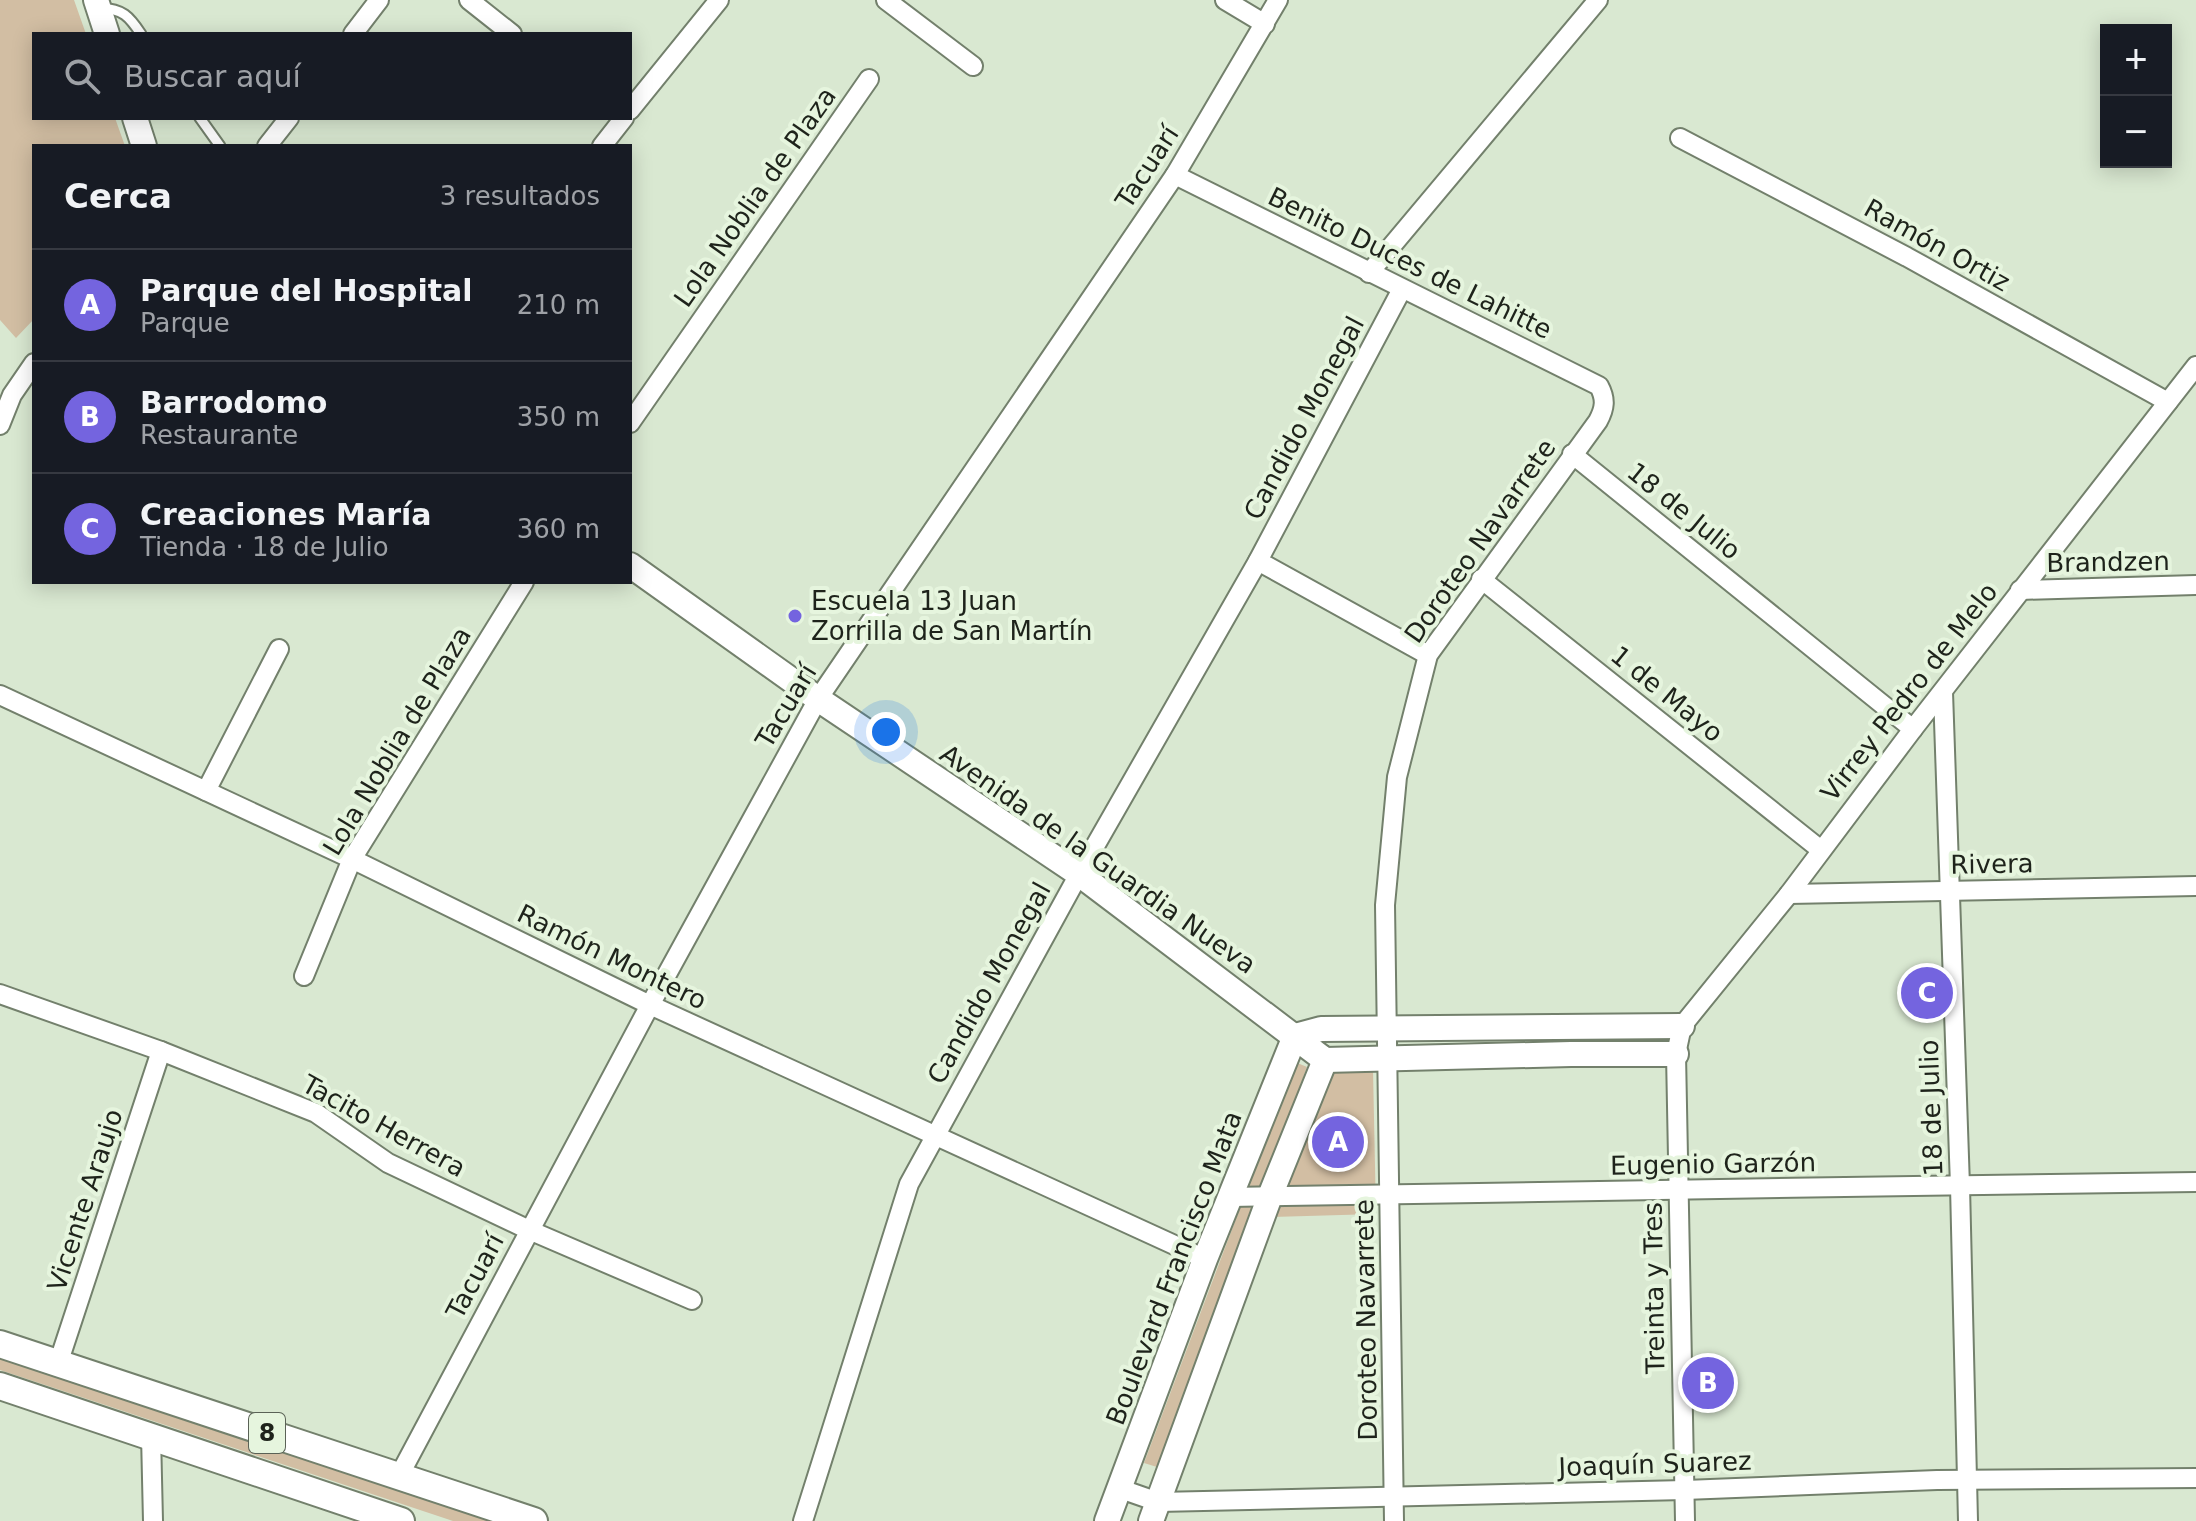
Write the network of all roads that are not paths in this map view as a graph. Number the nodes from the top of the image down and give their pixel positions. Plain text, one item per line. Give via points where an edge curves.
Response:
1 (379, 0) edge
2 (469, 0) edge
3 (719, 0) edge
4 (886, 0) edge
5 (1225, 0) edge
6 (1278, 0) edge
7 (1598, 0) edge
8 (97, 4) edge
9 (1265, 24) junction
10 (106, 32) edge
11 (140, 32) edge
12 (355, 32) edge
13 (509, 32) edge
14 (973, 66) dead end
15 (869, 79) dead end
16 (632, 107) edge
17 (136, 120) edge
18 (201, 120) edge
19 (287, 120) edge
20 (622, 120) edge
21 (1680, 138) dead end
22 (143, 144) edge
23 (219, 144) edge
24 (269, 144) edge
25 (604, 144) edge
26 (1175, 175) junction
27 (1369, 273) junction
28 (1402, 289) junction
29 (32, 365) edge
30 (2196, 366) edge
31 (6, 392) edge
32 (2168, 402) junction
33 (1603, 411) joint
34 (632, 420) edge
35 (0, 425) edge
36 (1572, 454) junction
37 (1258, 561) junction
38 (632, 566) edge
39 (1481, 579) junction
40 (523, 584) edge
41 (2196, 585) edge
42 (2020, 590) junction
43 (279, 649) dead end
44 (1428, 655) junction
45 (1943, 692) junction
46 (0, 695) edge
47 (818, 699) junction
48 (1913, 729) junction
49 (206, 791) junction
50 (1821, 850) junction
51 (352, 859) junction
52 (1079, 874) junction
53 (2196, 886) edge
54 (1949, 890) junction
55 (1789, 894) junction
56 (304, 976) dead end
57 (0, 994) edge
58 (650, 1005) junction
59 (1682, 1026) junction
60 (1386, 1028) junction
61 (1295, 1036) junction
62 (161, 1051) junction
63 (1676, 1054) junction
64 (1387, 1058) junction
65 (1325, 1060) junction
66 (935, 1137) junction
67 (2196, 1182) edge
68 (1960, 1186) junction
69 (1678, 1191) junction
70 (1390, 1192) junction
71 (1270, 1196) junction
72 (1230, 1197) junction
73 (529, 1230) junction
74 (1205, 1259) junction
75 (692, 1300) dead end
76 (0, 1344) edge
77 (58, 1364) junction
78 (0, 1386) edge
79 (151, 1435) junction
80 (399, 1476) junction
81 (2196, 1478) edge
82 (1966, 1481) junction
83 (1118, 1488) junction
84 (1685, 1490) junction
85 (1393, 1497) junction
86 (1155, 1511) edge
87 (153, 1521) edge
88 (401, 1521) edge
89 (534, 1521) edge
90 (803, 1521) edge
91 (1107, 1521) edge
92 (1394, 1521) edge
93 (1685, 1521) edge
94 (1968, 1521) edge

1 - 12 street
2 - 13 street
3 - 16 street
4 - 14 street
5 - 9 street
6 - 9 street, Tacuarí
7 - 27 street
8 - 10 street
8 - 11 lane via 117,8
9 - 26 street, Tacuarí
15 - 34 street, Lola Noblia de Plaza
17 - 22 street
18 - 23 lane
19 - 24 street
20 - 25 street
21 - 32 street, Ramón Ortiz
26 - 27 street, Benito Duces de Lahitte
26 - 47 street, Tacuarí
27 - 28 street, Benito Duces de Lahitte
28 - 33 street, Benito Duces de Lahitte via 1599,386 1605,397
28 - 37 street, Candido Monegal
29 - 31 street
30 - 32 street, Virrey Pedro de Melo
31 - 35 street
32 - 42 street, Virrey Pedro de Melo
33 - 36 street, Doroteo Navarrete
36 - 39 street, Doroteo Navarrete
36 - 48 street, 18 de Julio
37 - 44 street
37 - 52 street, Candido Monegal
38 - 47 street, Avenida de la Guardia Nueva
39 - 44 street, Doroteo Navarrete
39 - 50 street, 1 de Mayo
40 - 51 street, Lola Noblia de Plaza
41 - 42 street, Brandzen
42 - 45 street, Virrey Pedro de Melo
43 - 49 street
44 - 60 street, Doroteo Navarrete via 1397,777 1385,905
45 - 48 street, Virrey Pedro de Melo
45 - 54 street, 18 de Julio
46 - 49 street, Ramón Montero
47 - 52 street, Avenida de la Guardia Nueva
47 - 58 street, Tacuarí
48 - 50 street, Virrey Pedro de Melo
49 - 51 street, Ramón Montero
50 - 55 street, Virrey Pedro de Melo
51 - 56 street, Lola Noblia de Plaza
51 - 58 street, Ramón Montero
52 - 61 street, Avenida de la Guardia Nueva
52 - 66 street, Candido Monegal
53 - 54 street, Rivera
54 - 55 street, Rivera
54 - 68 street, 18 de Julio
55 - 59 street, Virrey Pedro de Melo
57 - 62 street, Tacito Herrera
58 - 66 street, Ramón Montero
58 - 73 street, Tacuarí
59 - 60 street
59 - 63 street, Virrey Pedro de Melo
60 - 61 street via 1321,1029
60 - 64 street, Doroteo Navarrete
61 - 65 street, Avenida de la Guardia Nueva
61 - 72 street, Boulevard Francisco Mata
62 - 73 street, Tacito Herrera via 316,1113 388,1163
62 - 77 street, Vicente Araujo
63 - 64 street
63 - 69 street, Treinta y Tres
64 - 65 street
64 - 70 street, Doroteo Navarrete
65 - 71 street
66 - 74 street, Ramón Montero
66 - 90 street, Candido Monegal via 898,1213
67 - 68 street, Eugenio Garzón
68 - 69 street, Eugenio Garzón
68 - 82 street, 18 de Julio
69 - 70 street, Eugenio Garzón
69 - 84 street, Treinta y Tres
70 - 71 street, Eugenio Garzón
70 - 85 street, Doroteo Navarrete
71 - 72 street, Eugenio Garzón
71 - 86 street
72 - 74 street, Boulevard Francisco Mata
73 - 75 street, Tacito Herrera
73 - 80 street, Tacuarí
74 - 83 street, Boulevard Francisco Mata
76 - 77 main road, 8
77 - 80 main road, 8
78 - 79 main road, 8
79 - 87 street
79 - 88 main road, 8
80 - 89 main road, 8
81 - 82 street, Joaquín Suarez
82 - 84 street, Joaquín Suarez
82 - 94 street, 18 de Julio
83 - 86 street, Joaquín Suarez
83 - 91 street, Boulevard Francisco Mata
84 - 85 street, Joaquín Suarez
84 - 93 street, Treinta y Tres
85 - 86 street, Joaquín Suarez
85 - 92 street, Doroteo Navarrete

